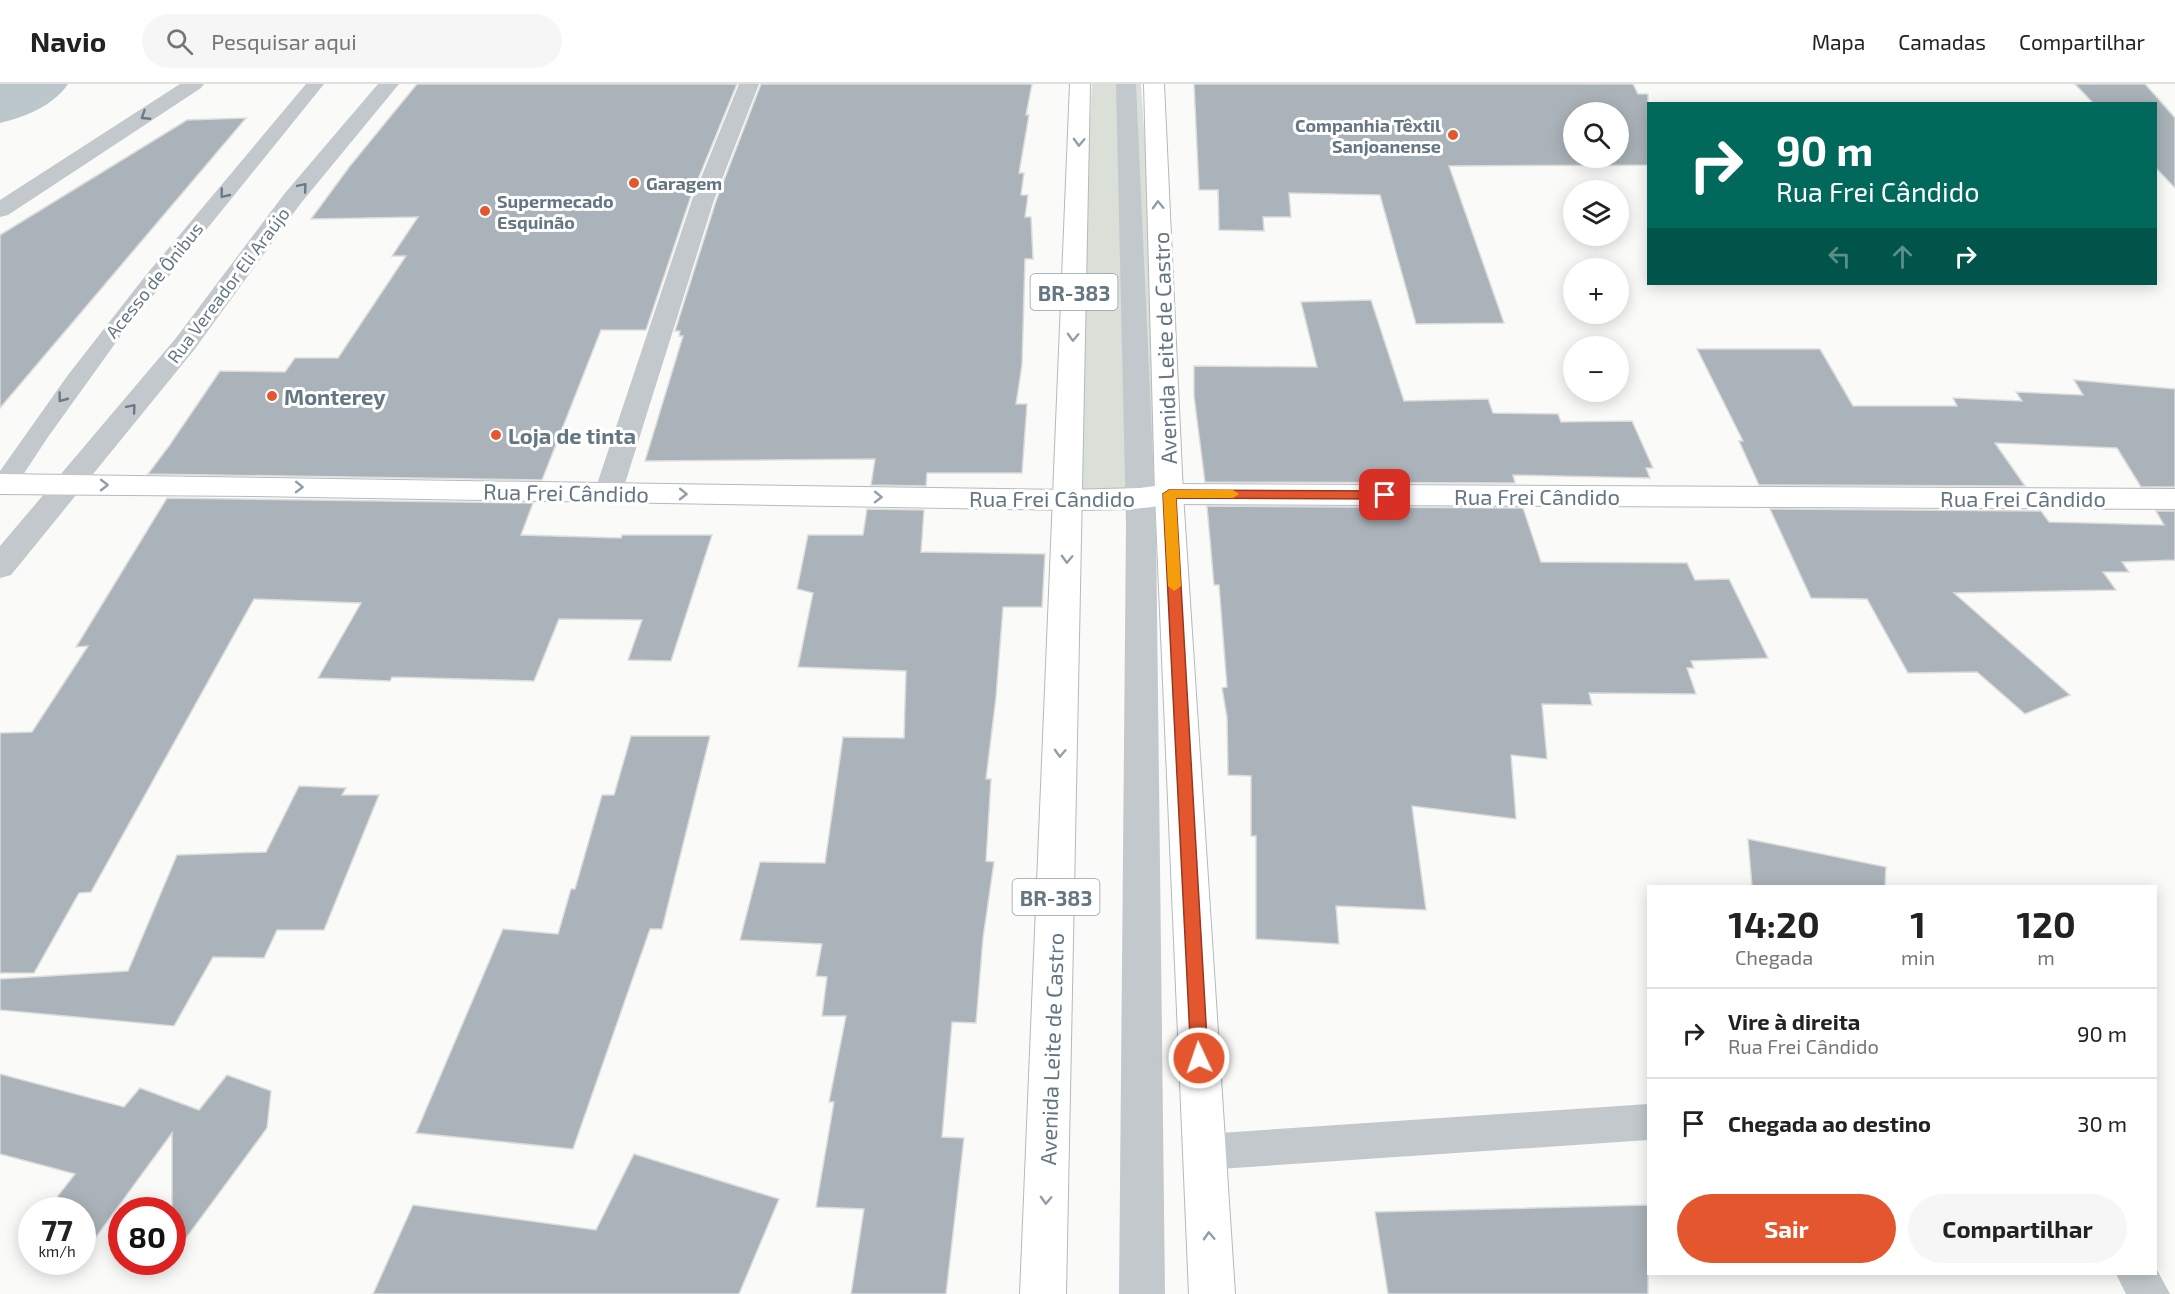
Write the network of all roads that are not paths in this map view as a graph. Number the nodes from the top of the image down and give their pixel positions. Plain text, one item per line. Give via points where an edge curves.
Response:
1 (194, 84) edge
2 (315, 84) edge
3 (388, 84) edge
4 (749, 84) edge
5 (1080, 84) edge
6 (1126, 84) edge
7 (1154, 84) edge
8 (0, 210) edge
9 (2, 484) edge
10 (68, 485) junction
11 (608, 493) junction
12 (1155, 496) junction
13 (2175, 499) edge
14 (1068, 500) junction
15 (0, 567) edge
16 (1647, 1122) edge
17 (1204, 1152) junction
18 (2137, 1275) edge
19 (1043, 1294) edge
20 (1142, 1294) edge
21 (1212, 1294) edge
22 (2150, 1294) edge

1 -> 8 street
2 -> 9 lane, Acesso de Ônibus via 123,318 47,417
10 -> 3 street, Rua Vereador Eli Araújo via 185,344 293,198
4 - 11 street via 703,200
5 -> 14 main road, Avenida Leite de Castro / BR-383
6 - 12 street
12 -> 7 main road, Avenida Leite de Castro
9 - 10 main road, Rua Frei Cândido
10 -> 11 main road, Rua Frei Cândido
10 - 15 street, Rua Vereador Eli Araújo
11 -> 14 main road, Rua Frei Cândido
12 - 13 main road, Rua Frei Cândido
12 - 14 main road, Rua Frei Cândido
12 - 17 main road, Avenida Leite de Castro
12 - 20 street
14 -> 19 main road, Avenida Leite de Castro / BR-383
16 - 17 lane
21 -> 17 main road, Avenida Leite de Castro
18 - 22 lane

